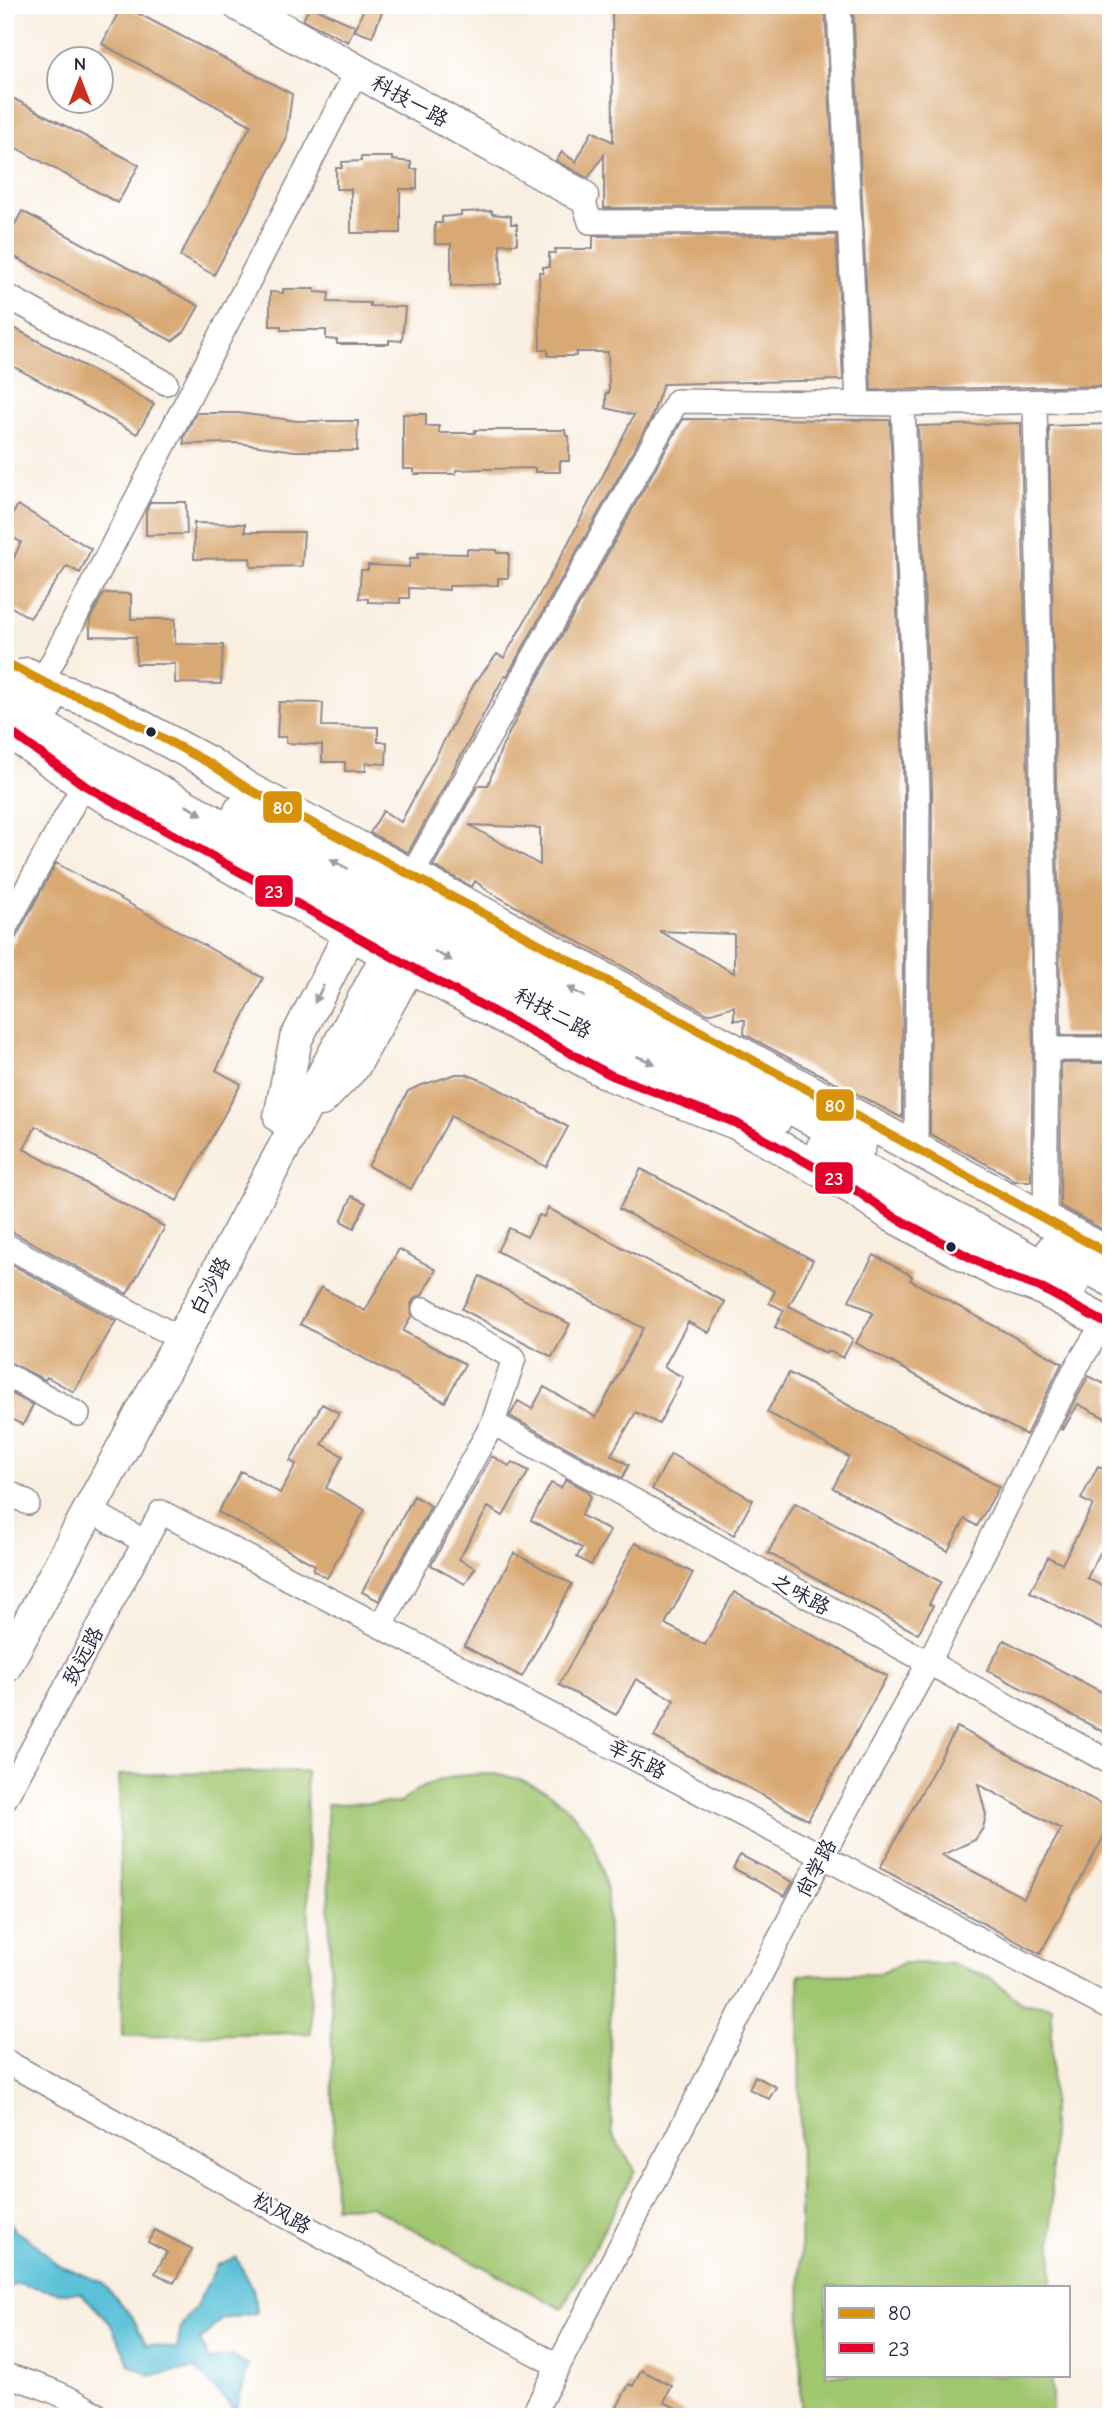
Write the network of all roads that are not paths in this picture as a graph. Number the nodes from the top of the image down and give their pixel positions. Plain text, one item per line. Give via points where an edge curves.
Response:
1 (239, 5) edge
2 (839, 5) edge
3 (357, 71) junction
4 (582, 196) joint
5 (848, 221) junction
6 (5, 295) edge
7 (166, 383) dead end
8 (1111, 400) edge
9 (1035, 402) junction
10 (858, 403) junction
11 (902, 404) junction
12 (5, 662) edge
13 (5, 682) edge
14 (42, 682) junction
15 (5, 706) edge
16 (5, 728) edge
17 (99, 757) junction
18 (84, 785) junction
19 (393, 926) junction
20 (5, 928) edge
21 (1047, 1049) junction
22 (1111, 1049) edge
23 (288, 1122) junction
24 (916, 1149) junction
25 (1045, 1220) junction
26 (5, 1245) edge
27 (1111, 1255) edge
28 (1111, 1280) edge
29 (424, 1310) dead end
30 (1109, 1317) edge
31 (166, 1331) junction
32 (5, 1374) edge
33 (78, 1414) dead end
34 (493, 1423) junction
35 (5, 1490) edge
36 (28, 1503) dead end
37 (90, 1510) junction
38 (161, 1512) joint
39 (145, 1542) junction
40 (381, 1626) junction
41 (5, 1630) edge
42 (928, 1664) junction
43 (5, 1667) edge
44 (1111, 1763) edge
45 (5, 1800) edge
46 (822, 1856) junction
47 (1111, 2009) edge
48 (5, 2061) edge
49 (558, 2366) junction
50 (5, 2375) edge
51 (100, 2417) edge
52 (532, 2417) edge

1 - 3 street, 科技一路
2 - 5 street
3 - 4 street, 科技一路
3 - 14 street
4 - 5 street via 590,222
5 - 10 street
6 - 7 street
8 - 9 street
9 - 11 street
9 - 21 street
10 - 11 street
10 - 19 street via 677,401
11 - 24 street via 918,793
12 - 14 street
19 -> 13 street, 科技二路
14 - 19 street via 101,705 250,790
15 - 17 street, 科技二路
16 - 18 street
17 - 18 street
17 -> 19 street, 科技二路
18 - 19 street
18 - 20 street
19 - 23 street, 白沙路
19 - 23 street via 354,1066
19 - 24 street
28 -> 19 street, 科技二路
19 -> 30 street, 科技二路 via 630,1053 710,1086
21 - 22 street
21 - 25 street
23 - 31 street, 白沙路
23 - 37 street, 白沙路
24 - 25 street
25 - 27 street
26 - 31 street
29 - 34 street via 514,1358
30 - 42 street, 尚学路 via 1073,1371
31 - 41 street, 白沙路
32 - 33 street
34 - 40 street
34 - 42 street, 之味路
35 - 36 street
37 - 39 street
37 - 43 street, 白沙路
38 - 39 street, 致远路
38 - 40 street, 辛乐路
39 - 45 street, 致远路
40 - 46 street, 辛乐路
42 - 44 street, 之味路
42 - 46 street, 尚学路
46 - 47 street, 辛乐路
46 - 49 street, 尚学路
48 - 49 street, 松风路
49 - 52 street, 尚学路
50 - 51 street via 47,2387

